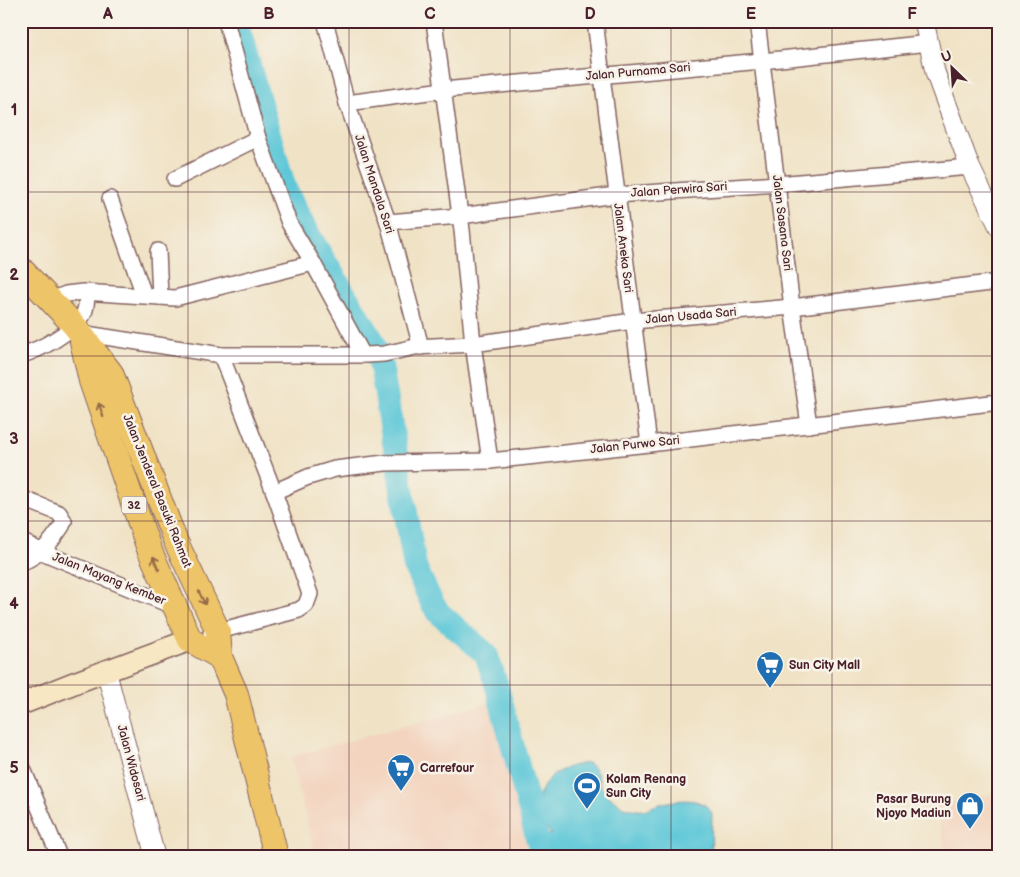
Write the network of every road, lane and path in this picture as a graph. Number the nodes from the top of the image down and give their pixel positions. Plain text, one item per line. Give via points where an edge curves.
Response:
1 (226, 21) edge
2 (325, 21) edge
3 (434, 21) edge
4 (595, 21) edge
5 (757, 21) edge
6 (924, 21) edge
7 (929, 43) junction
8 (762, 61) junction
9 (601, 75) junction
10 (443, 90) junction
11 (347, 103) junction
12 (258, 138) junction
13 (970, 167) junction
14 (175, 179) dead end
15 (777, 184) junction
16 (616, 194) junction
17 (110, 199) dead end
18 (460, 216) junction
19 (388, 222) junction
20 (999, 227) edge
21 (158, 251) dead end
22 (313, 263) junction
23 (21, 269) edge
24 (999, 282) edge
25 (87, 292) junction
26 (152, 296) junction
27 (51, 300) junction
28 (792, 307) junction
29 (633, 322) junction
30 (77, 329) junction
31 (473, 344) junction
32 (421, 347) junction
33 (21, 355) edge
34 (221, 355) junction
35 (365, 355) junction
36 (999, 402) edge
37 (809, 425) junction
38 (649, 444) junction
39 (490, 461) junction
40 (274, 492) junction
41 (21, 498) edge
42 (21, 541) edge
43 (42, 552) junction
44 (21, 563) edge
45 (175, 606) junction
46 (218, 631) junction
47 (190, 640) junction
48 (220, 657) junction
49 (106, 670) junction
50 (21, 704) edge
51 (21, 764) edge
52 (59, 856) edge
53 (155, 856) edge
54 (276, 856) edge

1 - 12 street
2 - 11 street, Jalan Mandala Sari
3 - 10 street
4 - 9 street, Jalan Aneka Sari
5 - 8 street, Jalan Sasana Sari
6 - 7 street
7 - 8 street, Jalan Purnama Sari
7 - 13 street
8 - 9 street, Jalan Purnama Sari
8 - 15 street, Jalan Sasana Sari
9 - 10 street, Jalan Purnama Sari
9 - 16 street, Jalan Aneka Sari
10 - 11 street, Jalan Purnama Sari
10 - 18 street
11 - 19 street, Jalan Mandala Sari
12 - 14 street
12 - 22 street via 288,223
13 - 15 street, Jalan Perwira Sari
13 - 20 street
15 - 16 street, Jalan Perwira Sari
15 - 28 street, Jalan Sasana Sari
16 - 18 street, Jalan Perwira Sari
16 - 29 street, Jalan Aneka Sari
17 - 26 street
18 - 19 street, Jalan Perwira Sari
18 - 31 street
19 - 32 street, Jalan Mandala Sari
21 - 26 street
22 - 26 street via 175,298
22 - 35 street
23 - 27 highway, Jalan Jenderal Basuki Rahmat / 32
24 - 28 street, Jalan Usada Sari
25 - 26 street
25 - 27 street via 66,294
25 - 30 street
27 - 30 highway, Jalan Jenderal Basuki Rahmat / 32
28 - 29 street, Jalan Usada Sari
28 - 37 street, Jalan Sasana Sari
29 - 31 street, Jalan Usada Sari
29 - 38 street, Jalan Aneka Sari
30 - 33 street
30 - 34 street, Jalan Usada Sari
45 -> 30 highway, Jalan Jenderal Basuki Rahmat / 32 via 149,549 91,381
30 -> 46 highway, Jalan Jenderal Basuki Rahmat / 32 via 111,373 175,540
31 - 32 street, Jalan Usada Sari
31 - 39 street
32 - 35 street, Jalan Usada Sari
34 - 35 street, Jalan Usada Sari
34 - 40 street
36 - 37 street, Jalan Purwo Sari
37 - 38 street, Jalan Purwo Sari
38 - 39 street, Jalan Purwo Sari
39 - 40 street, Jalan Purwo Sari via 385,463 335,468
40 - 46 street via 310,594 309,600 299,610
41 - 43 street via 62,516 62,526
42 - 43 street, Jalan Mayang Kember
43 - 44 street
43 - 45 street, Jalan Mayang Kember
45 - 47 highway, Jalan Jenderal Basuki Rahmat / 32
46 - 47 street
46 - 48 highway, Jalan Jenderal Basuki Rahmat / 32
47 - 48 highway
47 - 49 main road
48 - 54 highway, Jalan Jenderal Basuki Rahmat / 32 via 236,694
49 - 50 main road
49 - 53 street, Jalan Widosari
51 - 52 street

